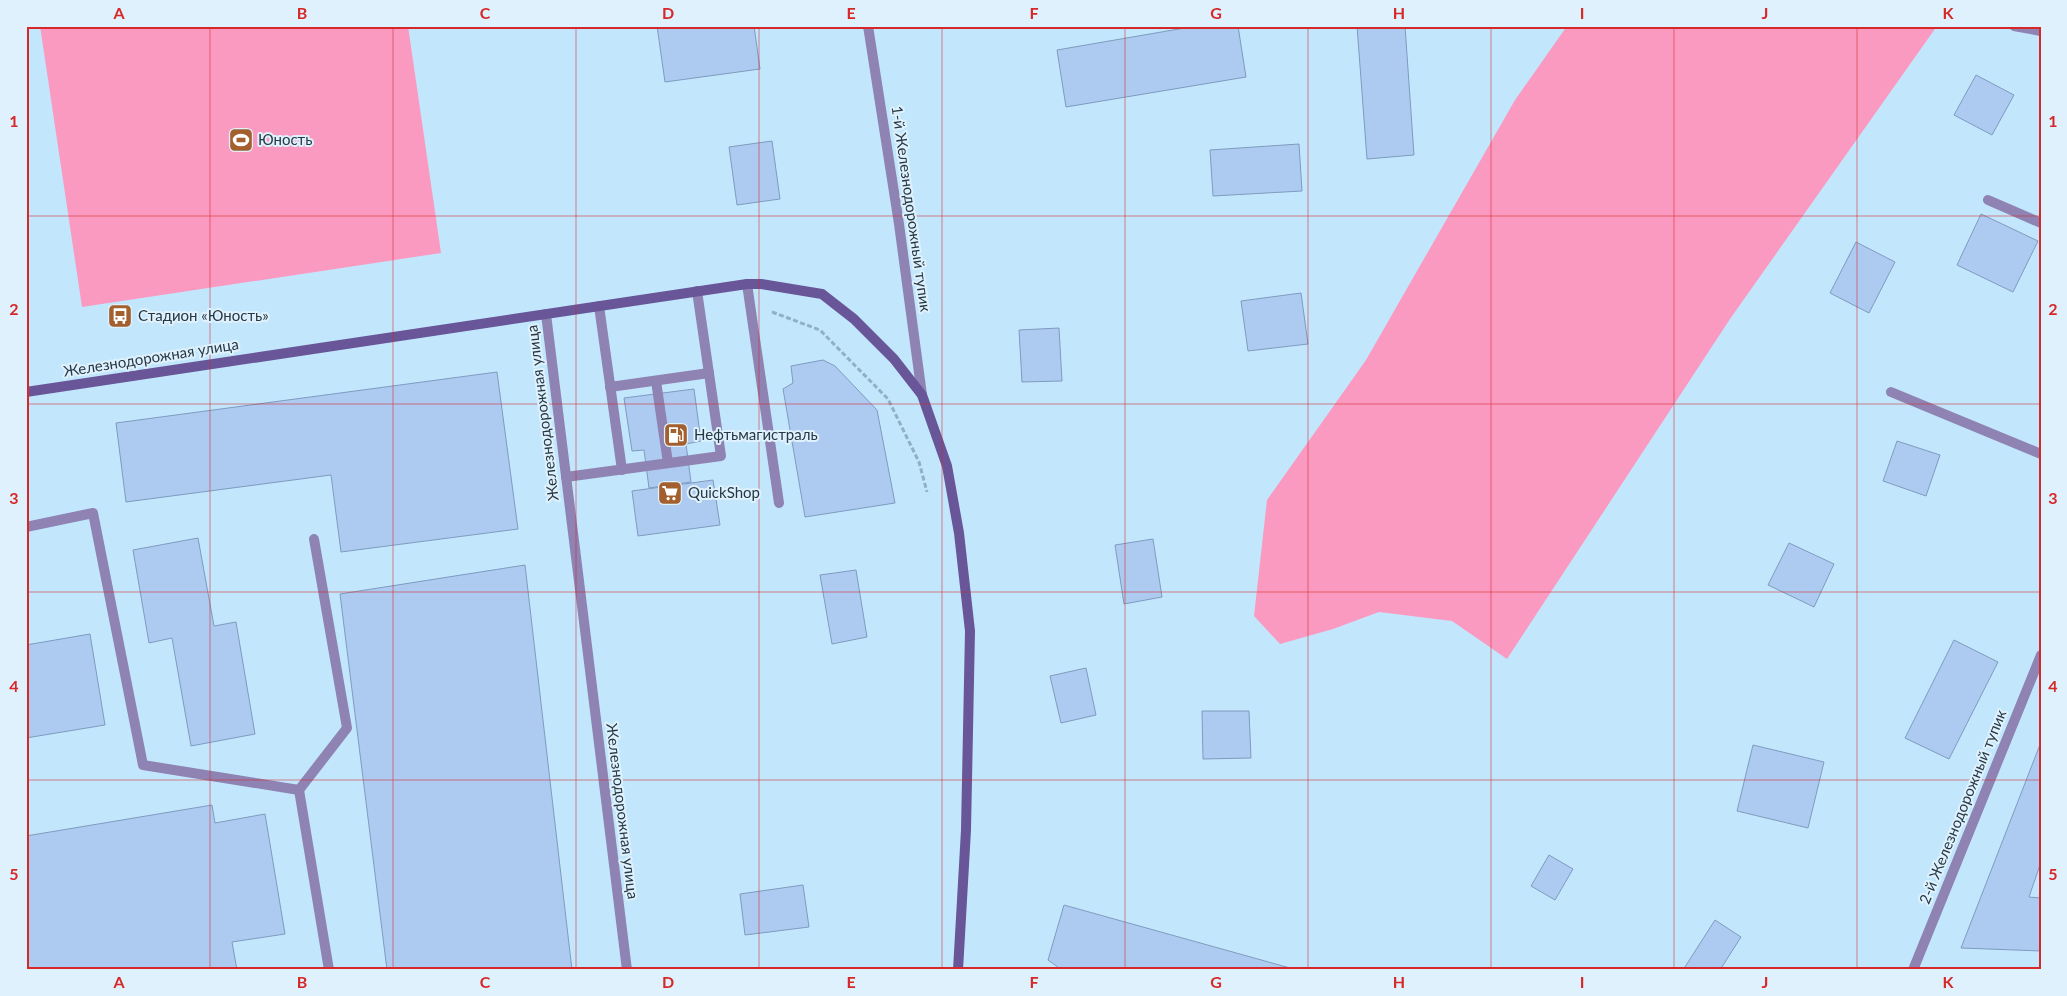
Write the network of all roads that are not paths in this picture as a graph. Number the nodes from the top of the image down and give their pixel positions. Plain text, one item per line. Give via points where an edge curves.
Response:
1 (868, 26) edge
2 (2014, 26) edge
3 (2041, 31) edge
4 (1988, 200) dead end
5 (2041, 223) edge
6 (747, 284) junction
7 (698, 291) junction
8 (599, 306) junction
9 (546, 314) junction
10 (709, 373) junction
11 (656, 380) junction
12 (610, 387) junction
13 (26, 388) edge
14 (27, 392) edge
15 (1891, 392) dead end
16 (922, 396) junction
17 (2041, 454) edge
18 (668, 463) junction
19 (622, 470) junction
20 (566, 478) junction
21 (779, 503) dead end
22 (26, 527) edge
23 (314, 539) dead end
24 (2041, 655) edge
25 (299, 790) junction
26 (329, 970) edge
27 (627, 970) edge
28 (958, 970) edge
29 (1913, 970) edge

1 - 16 street, 1-й Железнодорожный тупик
2 - 3 street
4 - 5 street
6 - 7 main road
6 - 16 main road via 822,294 854,319 894,359
6 - 21 street
7 - 8 main road
7 - 10 street
8 - 9 main road
8 - 12 street
9 - 14 main road, Железнодорожная улица
9 - 20 street, Железнодорожная улица
10 - 11 street
10 - 18 street via 721,456
11 - 12 street
11 - 18 street
12 - 19 street
13 - 14 street
15 - 17 street
16 - 28 main road via 946,466 970,631 967,811
18 - 19 street
19 - 20 street
20 - 27 street, Железнодорожная улица
22 - 25 street via 93,513 143,766
23 - 25 street via 347,728
24 - 29 street, 2-й Железнодорожный тупик
25 - 26 street

